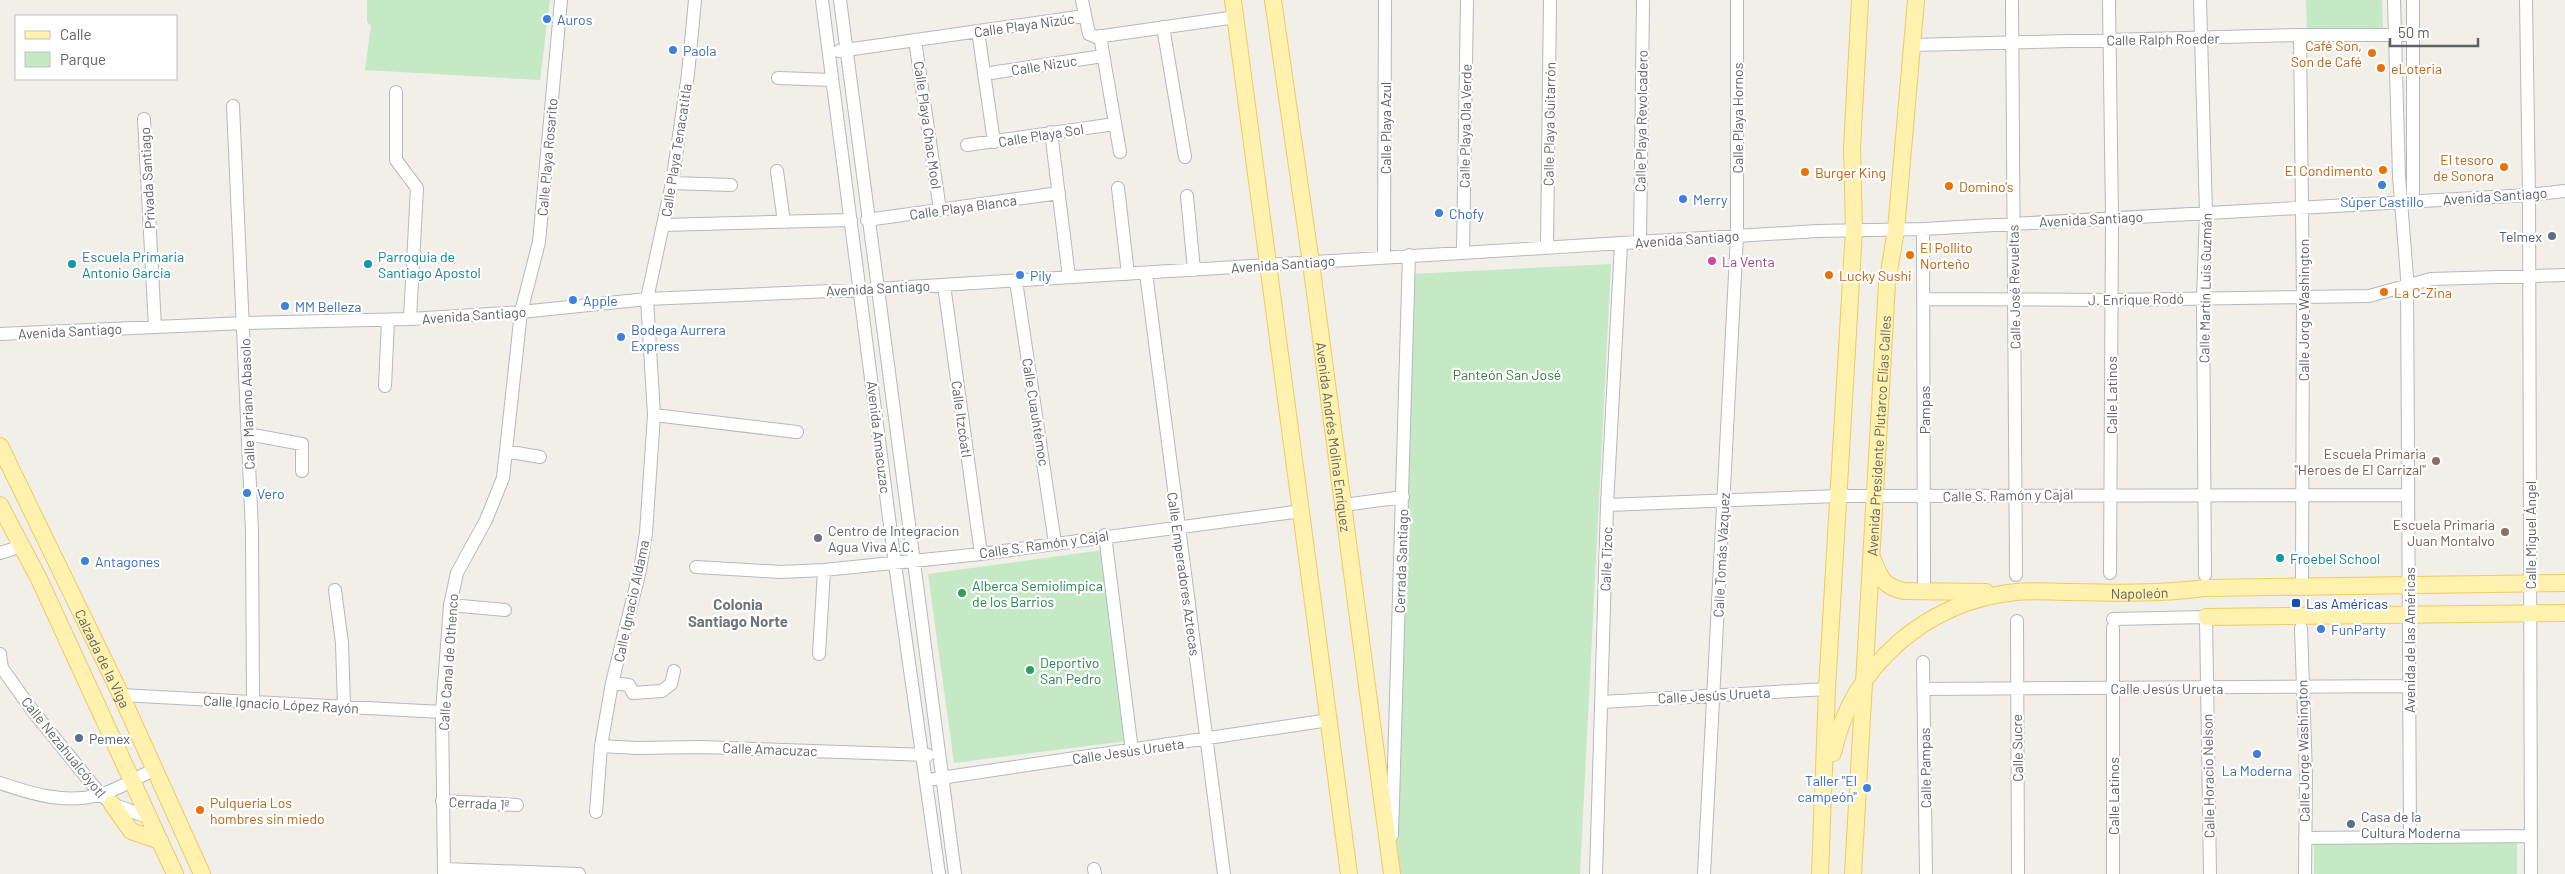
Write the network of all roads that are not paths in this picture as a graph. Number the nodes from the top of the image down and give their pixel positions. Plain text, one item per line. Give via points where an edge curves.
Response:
1 (561, 0) edge
2 (695, 0) edge
3 (822, 0) edge
4 (840, 0) edge
5 (1082, 0) edge
6 (1233, 0) edge
7 (1274, 0) edge
8 (1385, 0) edge
9 (1467, 0) edge
10 (1550, 0) edge
11 (1643, 0) edge
12 (1737, 0) edge
13 (1860, 0) edge
14 (1916, 0) edge
15 (2012, 0) edge
16 (2109, 0) edge
17 (2200, 0) edge
18 (2394, 0) edge
19 (2413, 0) edge
20 (2526, 0) edge
21 (1084, 16) junction
22 (1236, 17) junction
23 (1163, 27) junction
24 (978, 31) junction
25 (2300, 35) junction
26 (2396, 35) junction
27 (2414, 35) junction
28 (1100, 36) junction
29 (2202, 38) junction
30 (915, 40) junction
31 (2110, 40) junction
32 (2013, 43) junction
33 (1913, 45) junction
34 (847, 50) junction
35 (829, 53) junction
36 (1103, 56) junction
37 (984, 74) junction
38 (778, 78) dead end
39 (832, 80) junction
40 (396, 92) dead end
41 (233, 106) dead end
42 (144, 119) dead end
43 (1115, 124) junction
44 (1051, 132) junction
45 (994, 142) junction
46 (967, 145) dead end
47 (1120, 152) dead end
48 (1186, 157) dead end
49 (777, 171) dead end
50 (672, 183) junction
51 (731, 185) dead end
52 (1118, 188) dead end
53 (2565, 191) edge
54 (1059, 193) junction
55 (1188, 196) dead end
56 (2529, 196) junction
57 (2407, 202) junction
58 (2302, 208) junction
59 (940, 210) junction
60 (2206, 213) junction
61 (2112, 218) junction
62 (851, 220) junction
63 (867, 220) junction
64 (784, 222) junction
65 (2013, 224) junction
66 (663, 225) junction
67 (1923, 229) junction
68 (1854, 230) junction
69 (1896, 230) junction
70 (1737, 236) junction
71 (1640, 243) junction
72 (1621, 244) junction
73 (1547, 247) junction
74 (1463, 252) junction
75 (1410, 255) junction
76 (1384, 257) junction
77 (1312, 262) junction
78 (1268, 266) junction
79 (1194, 270) junction
80 (1146, 273) junction
81 (1128, 274) junction
82 (2529, 275) junction
83 (2565, 275) edge
84 (1069, 278) junction
85 (1016, 281) junction
86 (944, 285) junction
87 (2406, 286) junction
88 (877, 289) junction
89 (860, 290) junction
90 (2204, 298) junction
91 (2303, 298) junction
92 (647, 299) junction
93 (1924, 299) junction
94 (2014, 299) junction
95 (2111, 300) junction
96 (520, 312) junction
97 (410, 319) junction
98 (388, 320) junction
99 (244, 323) junction
100 (155, 327) junction
101 (0, 334) edge
102 (385, 386) dead end
103 (654, 415) junction
104 (797, 432) dead end
105 (248, 434) junction
106 (0, 446) edge
107 (506, 450) junction
108 (540, 457) dead end
109 (302, 471) dead end
110 (2018, 494) junction
111 (2111, 494) junction
112 (2204, 494) junction
113 (2303, 495) junction
114 (2408, 495) junction
115 (1839, 496) junction
116 (1875, 496) junction
117 (1924, 496) junction
118 (1403, 497) junction
119 (1724, 500) junction
120 (1607, 504) junction
121 (0, 505) edge
122 (1344, 505) junction
123 (1302, 511) junction
124 (1178, 527) junction
125 (1105, 535) junction
126 (1055, 543) junction
127 (22, 546) junction
128 (0, 553) edge
129 (981, 554) junction
130 (1872, 555) junction
131 (913, 561) junction
132 (895, 564) junction
133 (696, 567) dead end
134 (59, 570) junction
135 (824, 570) junction
136 (2110, 572) dead end
137 (2016, 575) dead end
138 (2205, 575) dead end
139 (39, 579) junction
140 (2530, 582) junction
141 (2565, 583) edge
142 (2302, 586) junction
143 (2409, 586) junction
144 (335, 590) dead end
145 (1924, 592) junction
146 (2016, 592) junction
147 (450, 605) junction
148 (505, 610) dead end
149 (2530, 614) junction
150 (2565, 614) edge
151 (2409, 615) junction
152 (2206, 617) junction
153 (2016, 621) dead end
154 (2113, 623) joint
155 (2302, 628) dead end
156 (0, 654) edge
157 (819, 654) dead end
158 (1923, 662) dead end
159 (674, 671) dead end
160 (1, 674) edge
161 (1864, 680) junction
162 (612, 683) junction
163 (2409, 686) junction
164 (2302, 687) junction
165 (2016, 688) junction
166 (2113, 688) junction
167 (2206, 688) junction
168 (1827, 689) junction
169 (1924, 689) junction
170 (120, 695) junction
171 (1712, 696) junction
172 (253, 702) junction
173 (1601, 702) junction
174 (344, 707) junction
175 (442, 712) junction
176 (1329, 720) junction
177 (1207, 740) junction
178 (601, 746) junction
179 (1132, 751) junction
180 (922, 755) junction
181 (939, 756) junction
182 (156, 770) junction
183 (942, 778) junction
184 (132, 779) junction
185 (926, 781) junction
186 (0, 783) edge
187 (1824, 792) junction
188 (106, 799) junction
189 (442, 801) junction
190 (517, 805) dead end
191 (596, 812) dead end
192 (150, 818) junction
193 (2531, 836) junction
194 (2305, 838) junction
195 (2410, 838) junction
196 (160, 841) junction
197 (1392, 870) edge
198 (444, 871) edge
199 (175, 874) edge
200 (202, 874) edge
201 (579, 874) edge
202 (939, 874) edge
203 (955, 874) edge
204 (1224, 874) edge
205 (1349, 874) edge
206 (1596, 874) edge
207 (1704, 874) edge
208 (1820, 874) edge
209 (1853, 874) edge
210 (1926, 874) edge
211 (2018, 874) edge
212 (2113, 874) edge
213 (2210, 874) edge
214 (2305, 874) edge
215 (2531, 874) edge

1 - 96 street, Calle Playa Rosarito via 539,242
2 - 50 street, Calle Playa Tenacatitla
3 - 35 street, Avenida Amacuzac
4 - 34 street, Avenida Amacuzac
5 - 21 street
6 - 22 main road
7 - 77 main road, Avenida Andrés Molina Enríquez
8 - 76 street, Calle Playa Azul
9 - 74 street, Calle Playa Ola Verde
10 - 73 street, Calle Playa Guitarrón
11 - 71 street, Calle Playa Revolcadero
12 - 70 street, Calle Playa Hornos
13 - 68 main road via 1852,148
14 - 33 main road, Avenida Presidente Plutarco Elías Calles
15 - 32 street, Calle José Revueltas
16 - 31 street, Calle Latinos
17 - 29 street, Calle Martín Luis Guzmán
18 - 26 street
19 - 27 street
20 - 56 street, Calle Miguel Ángel
21 - 24 street, Calle Playa Nizúc
21 - 28 street, Calle Playa Nizúc via 1089,34
22 - 23 street
22 - 78 main road
23 - 28 street
23 - 48 street
24 - 30 street, Calle Playa Nizúc
24 - 37 street
25 - 26 street, Calle Ralph Roeder
25 - 29 street, Calle Ralph Roeder
25 - 58 street, Calle Jorge Washington
26 - 27 street, Calle Ralph Roeder
26 - 57 street
27 - 57 street
28 - 36 street
29 - 31 street, Calle Ralph Roeder
29 - 60 street, Calle Martín Luis Guzmán
30 - 34 street, Calle Playa Nizúc
30 - 59 street, Calle Playa Chac Mool
31 - 32 street, Calle Ralph Roeder
31 - 61 street, Calle Latinos
32 - 33 street, Calle Ralph Roeder
32 - 65 street, Calle José Revueltas
33 - 69 main road, Avenida Presidente Plutarco Elías Calles
34 - 35 street, Calle Playa Nizúc
34 - 63 street, Avenida Amacuzac
35 - 39 street, Avenida Amacuzac
36 - 37 street, Calle Nizuc
36 - 43 street
37 - 45 street
38 - 39 street
39 - 62 street, Avenida Amacuzac
40 - 97 street via 396,160 416,188
41 - 99 street, Calle Mariano Abasolo
42 - 100 street, Privada Santiago
43 - 44 street, Calle Playa Sol
43 - 47 street
44 - 45 street, Calle Playa Sol
44 - 54 street
45 - 46 street, Calle Playa Sol
49 - 64 street
50 - 51 street
50 - 66 street, Calle Playa Tenacatitla
52 - 81 street
53 - 56 street, Avenida Santiago
54 - 59 street, Calle Playa Blanca
54 - 84 street
55 - 79 street
56 - 57 street, Avenida Santiago
56 - 82 street, Calle Miguel Ángel
57 - 58 street, Avenida Santiago
57 - 87 street, Avenida de las Américas
58 - 60 street, Avenida Santiago
58 - 91 street, Calle Jorge Washington
59 - 63 street, Calle Playa Blanca
60 - 61 street, Avenida Santiago
60 - 90 street, Calle Martín Luis Guzmán
61 - 65 street, Avenida Santiago
61 - 95 street, Calle Latinos
62 - 64 street
62 - 89 street, Avenida Amacuzac
63 - 88 street, Avenida Amacuzac
64 - 66 street
65 - 67 street, Avenida Santiago
65 - 94 street, Calle José Revueltas
66 - 92 street, Calle Playa Tenacatitla
67 - 69 street, Avenida Santiago
67 - 93 street, Pampas
68 - 69 street, Avenida Santiago
68 - 70 street, Avenida Santiago
68 - 115 main road
69 - 116 main road, Avenida Presidente Plutarco Elías Calles via 1888,284
70 - 71 street, Avenida Santiago
70 - 119 street, Calle Tomás Vázquez
71 - 72 street, Avenida Santiago
72 - 73 street, Avenida Santiago
72 - 120 street, Calle Tizoc
73 - 74 street, Avenida Santiago
74 - 75 street, Avenida Santiago
75 - 76 street, Avenida Santiago
75 - 118 street, Cerrada Santiago
76 - 77 street, Avenida Santiago
77 - 78 street, Avenida Santiago
77 - 122 main road, Avenida Andrés Molina Enríquez
78 - 79 street, Avenida Santiago
78 - 123 main road
79 - 80 street, Avenida Santiago
80 - 81 street, Avenida Santiago
80 - 124 street, Calle Emperadores Aztecas
81 - 84 street, Avenida Santiago
82 - 83 street, J. Enrique Rodó
82 - 87 street, J. Enrique Rodó via 2431,280
82 - 140 street, Calle Miguel Ángel
84 - 85 street, Avenida Santiago
85 - 86 street, Avenida Santiago
85 - 126 street, Calle Cuauhtémoc
86 - 88 street, Avenida Santiago
86 - 129 street, Calle Itzcóatl
87 - 91 street, J. Enrique Rodó via 2369,296
87 - 114 street, Avenida de las Américas
88 - 89 street, Avenida Santiago
88 - 131 street, Avenida Amacuzac
89 - 92 street, Avenida Santiago
89 - 132 street, Avenida Amacuzac
90 - 91 street, J. Enrique Rodó
90 - 95 street, J. Enrique Rodó
90 - 112 street, Calle Martín Luis Guzmán
91 - 113 street, Calle Jorge Washington
92 - 96 street, Avenida Santiago
92 - 103 street, Calle Ignacio Aldama
93 - 94 street, J. Enrique Rodó
93 - 117 street, Pampas
94 - 95 street, J. Enrique Rodó
94 - 110 street, Calle José Revueltas
95 - 111 street, Calle Latinos
96 - 97 street, Avenida Santiago
96 - 107 street, Calle Canal de Othenco
97 - 98 street, Avenida Santiago
98 - 99 street, Avenida Santiago
98 - 102 street
99 - 100 street, Avenida Santiago
99 - 105 street, Calle Mariano Abasolo
100 - 101 street, Avenida Santiago
103 - 104 street
103 - 162 street, Calle Ignacio Aldama via 646,533
105 - 109 street via 302,444
105 - 172 street, Calle Mariano Abasolo
106 - 134 main road, Calzada de la Viga
107 - 108 street
107 - 147 street, Calle Canal de Othenco via 503,478 486,520 457,573
110 - 111 street, Calle S. Ramón y Cajal
110 - 117 street, Calle S. Ramón y Cajal
110 - 137 street, Calle José Revueltas
111 - 112 street, Calle S. Ramón y Cajal
111 - 136 street, Calle Latinos
112 - 113 street, Calle S. Ramón y Cajal
112 - 138 street, Calle Martín Luis Guzmán
113 - 114 street, Calle S. Ramón y Cajal
113 - 142 street, Calle Jorge Washington
114 - 143 street, Avenida de las Américas
115 - 116 street, Calle S. Ramón y Cajal
115 - 119 street, Calle S. Ramón y Cajal
115 - 168 main road
116 - 117 street, Calle S. Ramón y Cajal
116 - 130 main road, Avenida Presidente Plutarco Elías Calles
117 - 145 street, Pampas
118 - 122 street
118 - 197 street, Cerrada Santiago
119 - 120 street, Calle S. Ramón y Cajal
119 - 171 street, Calle Tomás Vázquez
120 - 173 street, Calle Tizoc
121 - 127 main road, Calzada de la Viga
122 - 197 main road, Avenida Andrés Molina Enríquez
123 - 124 street, Calle S. Ramón y Cajal
123 - 176 main road
124 - 125 street, Calle S. Ramón y Cajal
124 - 177 street, Calle Emperadores Aztecas
125 - 126 street, Calle S. Ramón y Cajal
125 - 179 street
126 - 129 street, Calle S. Ramón y Cajal
127 - 128 street
127 - 139 main road, Calzada de la Viga
129 - 131 street, Calle S. Ramón y Cajal
130 - 145 main road via 1880,577 1891,589
130 - 161 main road, Avenida Presidente Plutarco Elías Calles
131 - 132 street, Calle S. Ramón y Cajal
131 - 181 street, Avenida Amacuzac
132 - 135 street, Calle S. Ramón y Cajal
132 - 180 street, Avenida Amacuzac
133 - 135 street, Calle S. Ramón y Cajal via 781,572
134 - 139 main road
134 - 170 main road, Calzada de la Viga
135 - 157 street
139 - 184 main road, Calzada de la Viga
140 - 141 main road, Napoleón
140 - 143 main road, Napoleón
140 - 149 street, Calle Miguel Ángel
142 - 143 main road, Napoleón
142 - 146 main road, Napoleón via 2205,588 2167,593
143 - 151 street, Avenida de las Américas
144 - 174 street via 342,642
145 - 146 main road
146 - 161 main road, Napoleón via 1963,604 1923,622 1882,658
147 - 148 street
147 - 175 street, Calle Canal de Othenco
149 - 150 main road, Napoleón
149 - 151 main road, Napoleón
149 - 193 street, Calle Miguel Ángel
151 - 152 main road, Napoleón
151 - 163 street, Avenida de las Américas
152 - 154 street, Napoleón
152 - 167 street, Calle Horacio Nelson
153 - 165 street, Calle Sucre
154 - 166 street, Calle Latinos
155 - 164 street, Calle Jorge Washington
156 - 160 street, Calle Nezahualcóyotl
158 - 169 street, Calle Pampas
159 - 162 street via 671,684 662,691 633,692 629,685
160 - 188 street, Calle Nezahualcóyotl
161 - 187 main road, Napoleón via 1838,732
161 - 209 main road, Avenida Presidente Plutarco Elías Calles
162 - 178 street, Calle Ignacio Aldama
163 - 164 street, Calle Jesús Urueta
163 - 195 street, Avenida de las Américas
164 - 167 street, Calle Jesús Urueta
164 - 194 street, Calle Jorge Washington
165 - 166 street, Calle Jesús Urueta
165 - 169 street, Calle Jesús Urueta
165 - 211 street, Calle Sucre
166 - 167 street, Calle Jesús Urueta
166 - 212 street, Calle Latinos
167 - 213 street, Calle Horacio Nelson
168 - 171 street, Calle Jesús Urueta
168 - 187 main road
169 - 210 street, Calle Pampas
170 - 172 street, Calle Ignacio López Rayón
170 - 182 main road, Calzada de la Viga
171 - 173 street, Calle Jesús Urueta
171 - 207 street, Calle Tomás Vázquez
172 - 174 street, Calle Ignacio López Rayón
173 - 206 street, Calle Tizoc
174 - 175 street, Calle Ignacio López Rayón
175 - 189 street, Calle Canal de Othenco
176 - 177 street, Calle Jesús Urueta
176 - 205 main road
177 - 179 street, Calle Jesús Urueta
177 - 204 street, Calle Emperadores Aztecas
178 - 180 street, Calle Amacuzac
178 - 191 street, Calle Ignacio Aldama
179 - 183 street, Calle Jesús Urueta
180 - 181 street, Calle Amacuzac
180 - 185 street, Avenida Amacuzac
181 - 183 street, Avenida Amacuzac
182 - 184 street
182 - 200 main road, Calzada de la Viga
183 - 185 street, Calle Jesús Urueta
183 - 203 street, Avenida Amacuzac
184 - 188 street
184 - 192 main road, Calzada de la Viga
185 - 202 street, Avenida Amacuzac
186 - 188 street via 54,798
187 - 208 main road
188 - 192 street, Calle Nezahualcóyotl
188 - 196 main road via 131,832
189 - 190 street, Cerrada 1ª
189 - 198 street, Calle Canal de Othenco
192 - 196 main road, Calzada de la Viga
193 - 195 street
193 - 215 street, Calle Miguel Ángel
194 - 195 street
194 - 214 street, Calle Jorge Washington
196 - 199 main road, Calzada de la Viga
198 - 201 street

